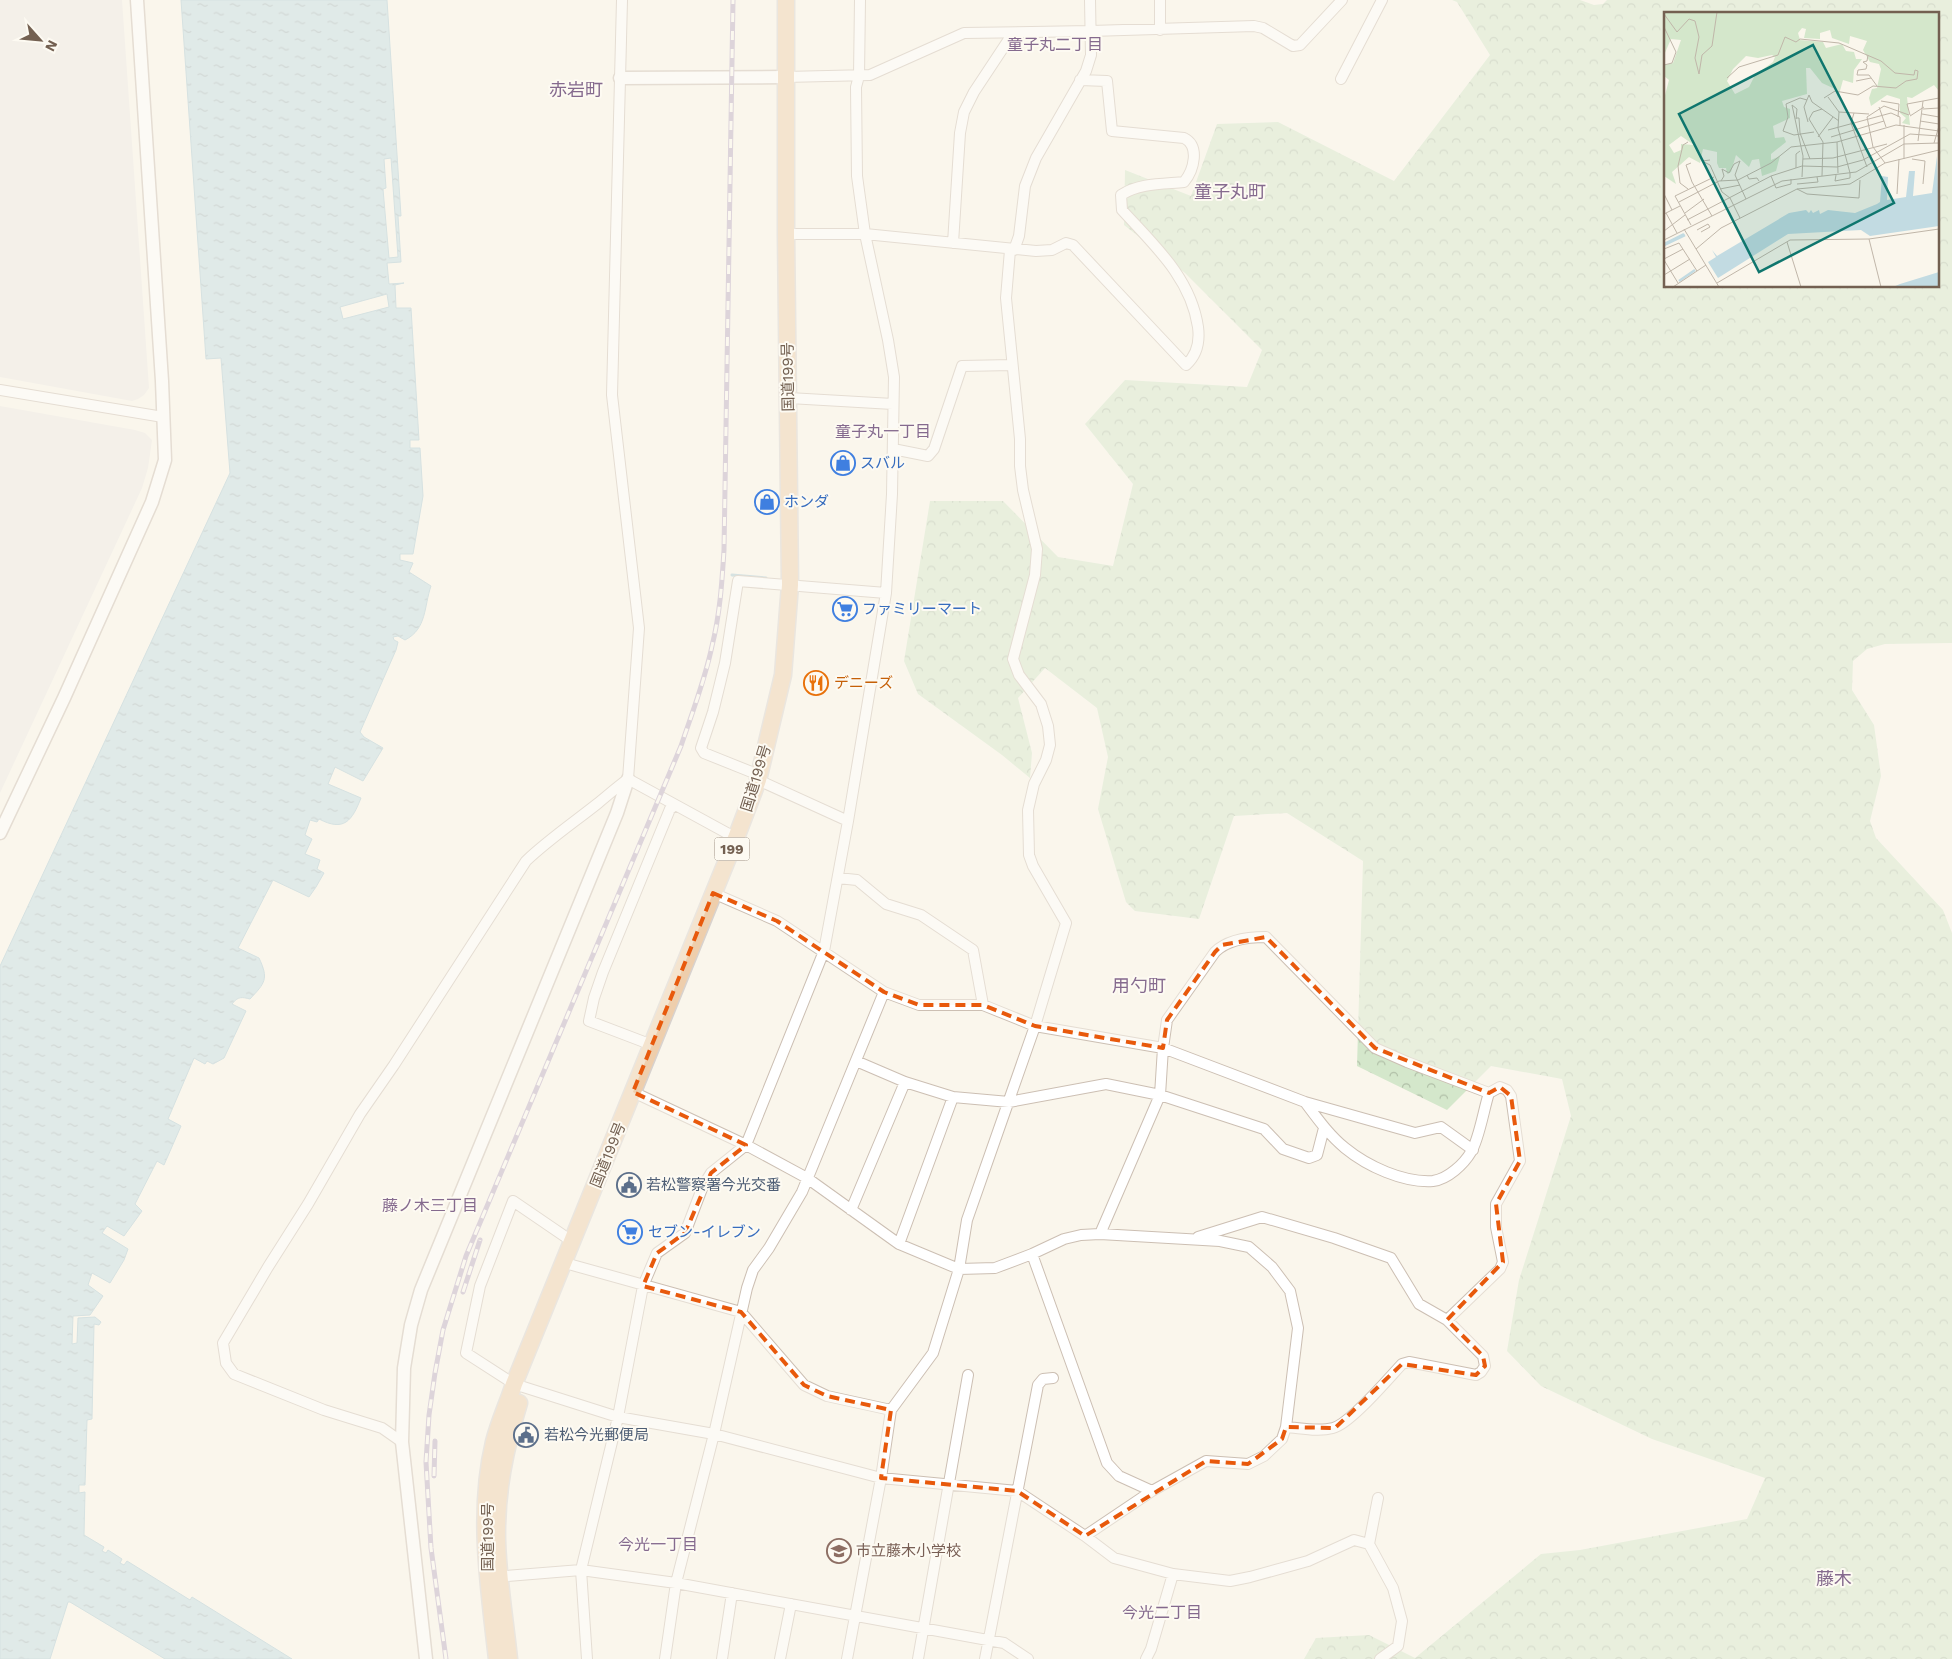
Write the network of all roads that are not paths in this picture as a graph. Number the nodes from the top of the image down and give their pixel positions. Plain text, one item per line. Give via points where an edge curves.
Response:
1 (137, 0) edge
2 (622, 0) edge
3 (786, 0) edge
4 (796, 0) edge
5 (860, 0) edge
6 (1090, 0) edge
7 (1160, 0) edge
8 (1342, 0) edge
9 (1382, 0) edge
10 (1160, 30) junction
11 (1091, 31) junction
12 (1013, 33) junction
13 (859, 76) junction
14 (790, 77) junction
15 (620, 78) junction
16 (1341, 79) dead end
17 (1080, 80) junction
18 (791, 234) junction
19 (865, 234) junction
20 (953, 243) junction
21 (1012, 250) junction
22 (1012, 365) junction
23 (0, 390) edge
24 (793, 398) junction
25 (893, 404) junction
26 (163, 417) junction
27 (893, 449) junction
28 (795, 586) junction
29 (886, 593) junction
30 (628, 779) junction
31 (761, 779) junction
32 (675, 805) junction
33 (848, 821) junction
34 (0, 833) edge
35 (736, 838) junction
36 (838, 878) junction
37 (718, 895) junction
38 (824, 951) junction
39 (884, 992) junction
40 (982, 1005) junction
41 (1035, 1026) junction
42 (652, 1045) junction
43 (1163, 1048) junction
44 (856, 1061) junction
45 (905, 1082) junction
46 (1489, 1093) junction
47 (638, 1094) junction
48 (1160, 1095) junction
49 (953, 1097) junction
50 (1009, 1102) junction
51 (1304, 1102) junction
52 (1324, 1128) junction
53 (746, 1145) junction
54 (1473, 1150) junction
55 (808, 1178) junction
56 (851, 1210) junction
57 (1100, 1234) junction
58 (1192, 1239) junction
59 (572, 1242) junction
60 (899, 1244) junction
61 (1032, 1254) junction
62 (570, 1264) junction
63 (959, 1269) junction
64 (643, 1286) junction
65 (741, 1312) junction
66 (1447, 1320) junction
67 (968, 1375) dead end
68 (1053, 1378) dead end
69 (519, 1385) junction
70 (891, 1410) junction
71 (618, 1417) junction
72 (1286, 1427) junction
73 (714, 1434) junction
74 (402, 1442) junction
75 (881, 1478) junction
76 (948, 1483) junction
77 (1017, 1491) junction
78 (1152, 1491) junction
79 (1378, 1498) dead end
80 (1085, 1536) junction
81 (1369, 1544) junction
82 (581, 1570) junction
83 (1173, 1574) junction
84 (494, 1577) junction
85 (676, 1583) junction
86 (732, 1593) junction
87 (791, 1604) junction
88 (855, 1616) junction
89 (924, 1629) junction
90 (989, 1641) junction
91 (426, 1659) edge
92 (497, 1659) edge
93 (509, 1659) edge
94 (587, 1659) edge
95 (665, 1659) edge
96 (722, 1659) edge
97 (780, 1659) edge
98 (847, 1659) edge
99 (918, 1659) edge
100 (985, 1659) edge
101 (1028, 1659) edge
102 (1146, 1659) edge
103 (1380, 1659) edge

1 - 26 street
2 - 15 street
3 - 14 highway, 国道199号 / 199
4 - 14 highway, 国道199号 / 199
5 - 13 street
6 - 11 street
7 - 10 street
8 - 10 street via 1300,45 1293,46 1254,26
9 - 16 street
10 - 11 street
11 - 12 street
11 - 17 street via 1091,55
12 - 13 street via 964,33 870,75
12 - 20 street via 964,112
13 - 14 street
13 - 19 street via 856,88 858,176
14 - 15 street
14 - 18 highway, 国道199号 / 199
15 - 30 street via 612,395 639,628
17 - 21 street via 1036,158 1025,186 1019,236
17 - 21 street via 1107,81 1112,131 1184,138 1193,148 1192,167 1184,182 1139,187 1128,190 1121,199 1122,210 1169,262 1188,291 1199,335 1194,356 1186,365 1073,244 1066,243 1052,250
18 - 19 street
18 - 24 highway, 国道199号 / 199
19 - 20 street
19 - 25 street via 888,340 894,377
20 - 21 street
21 - 22 street via 1006,298
22 - 27 street via 962,366 934,449 928,456
22 - 41 street via 1023,490 1036,549 1036,575 1013,659 1018,675 1041,704 1050,745 1034,784 1028,810 1029,855 1066,923
23 - 26 street
24 - 25 street
24 - 28 highway, 国道199号 / 199
25 - 27 street
26 - 34 street via 165,460 152,502
27 - 29 street
28 - 29 street
28 - 31 highway, 国道199号 / 199 via 783,675
28 - 31 street via 738,581 725,663 701,748 704,753
29 - 33 street
30 - 32 street
30 - 74 street via 617,813 421,1290 411,1324 404,1368
30 - 74 street via 526,861 360,1114 223,1343 226,1364 234,1374 324,1410 382,1428
31 - 33 street
31 - 35 highway, 国道199号 / 199
31 - 37 highway, 国道199号 / 199
32 - 35 street
32 - 42 street via 670,809 603,972 589,1021
33 - 36 street
35 - 37 highway, 国道199号 / 199
36 - 38 street
36 - 40 street via 857,880 886,904 921,915 973,950
37 - 38 street via 777,921
37 - 42 highway, 国道199号 / 199
37 - 47 highway, 国道199号 / 199
38 - 39 street
38 - 53 street
39 - 40 street via 920,1005
39 - 44 street
40 - 41 street
41 - 43 street
41 - 50 street
42 - 47 highway, 国道199号 / 199
43 - 46 street via 1167,1020 1215,952 1222,946 1254,937 1266,938 1375,1048
43 - 48 street
43 - 51 street
44 - 45 street
44 - 55 street
45 - 49 street
45 - 56 street
46 - 54 street
46 - 66 street via 1500,1087 1512,1096 1520,1161 1496,1204 1496,1227 1503,1262 1500,1269
47 - 53 street
47 - 59 highway, 国道199号 / 199
47 - 62 highway, 国道199号 / 199
48 - 50 street via 1106,1084
48 - 52 street via 1264,1128 1283,1149 1309,1158 1317,1155
48 - 57 street
49 - 50 street
49 - 60 street
50 - 63 street via 967,1220
51 - 52 street
51 - 54 street via 1415,1133 1441,1127
52 - 54 street via 1362,1161 1377,1169 1414,1179 1434,1181 1452,1172
53 - 55 street
53 - 64 street via 711,1173 685,1233 657,1253
55 - 56 street
55 - 65 street via 753,1270
56 - 60 street
57 - 58 street
57 - 61 street via 1064,1239
58 - 66 street via 1262,1217 1334,1238 1391,1258 1419,1304
58 - 72 street via 1249,1247 1272,1267 1290,1291 1298,1328
59 - 62 highway, 国道199号 / 199
59 - 69 street via 514,1201 480,1286 466,1353
60 - 63 street
61 - 63 street via 995,1268
61 - 78 street via 1107,1463 1119,1476
62 - 64 street
62 - 69 highway, 国道199号 / 199
63 - 70 street via 933,1353
64 - 65 street
64 - 71 street
65 - 70 street via 804,1385 827,1396
65 - 73 street
66 - 72 street via 1483,1356 1485,1366 1481,1372 1476,1374 1409,1362 1402,1364 1358,1410 1335,1428
67 - 76 street
68 - 77 street via 1043,1379 1038,1385
69 - 71 street
69 - 84 highway, 国道199号 / 199 via 494,1441 488,1477 485,1540
70 - 75 street
71 - 73 street
71 - 82 street
72 - 78 street via 1282,1439 1264,1456 1248,1464 1206,1461
73 - 75 street
73 - 85 street
74 - 91 street
75 - 76 street
75 - 88 street
76 - 77 street
76 - 89 street
77 - 80 street
77 - 90 street
78 - 80 street
79 - 81 street
80 - 83 street via 1114,1558
81 - 83 street via 1354,1540 1308,1561 1230,1581
81 - 103 street via 1394,1588 1402,1621 1398,1646
82 - 84 street
82 - 85 street
82 - 94 street
83 - 102 street
84 - 92 highway, 国道199号 / 199
84 - 93 highway, 国道199号 / 199
85 - 86 street
85 - 95 street
86 - 87 street
86 - 96 street
87 - 88 street
87 - 97 street
88 - 89 street
88 - 98 street
89 - 90 street
89 - 99 street
90 - 100 street
90 - 101 street via 1004,1644

